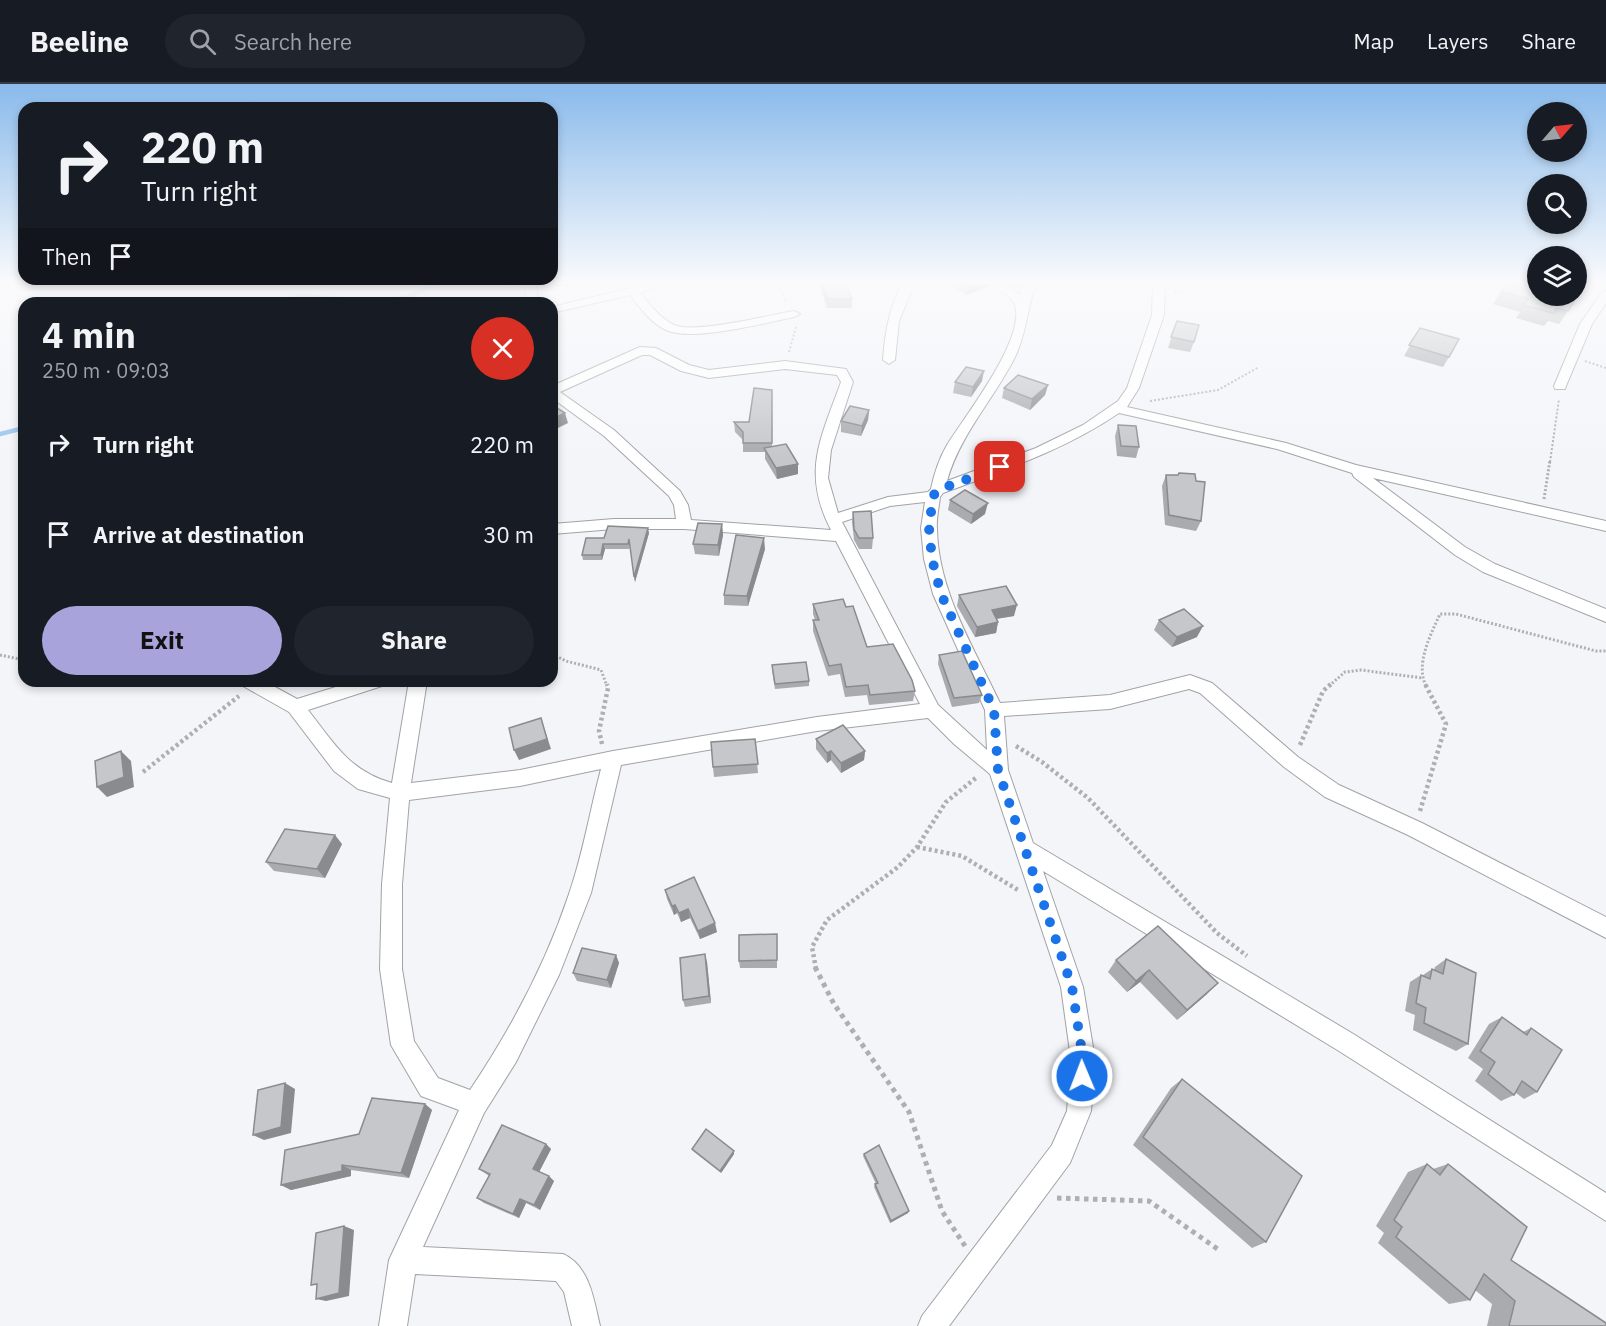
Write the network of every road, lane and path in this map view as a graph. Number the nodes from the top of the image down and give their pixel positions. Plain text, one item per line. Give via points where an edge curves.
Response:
1 (890, 342) edge
2 (1015, 342) edge
3 (1150, 342) edge
4 (1578, 342) edge
5 (889, 360) dead end
6 (1258, 367) dead end
7 (1560, 386) joint
8 (558, 389) edge
9 (558, 396) edge
10 (1120, 406) junction
11 (1353, 469) junction
12 (935, 493) junction
13 (1543, 510) junction
14 (833, 520) junction
15 (684, 524) junction
16 (1606, 526) edge
17 (558, 529) edge
18 (840, 536) junction
19 (1606, 616) edge
20 (1606, 651) edge
21 (0, 655) edge
22 (558, 657) edge
23 (18, 659) edge
24 (1422, 678) junction
25 (245, 687) edge
26 (260, 687) edge
27 (357, 687) edge
28 (417, 687) edge
29 (295, 707) junction
30 (932, 710) junction
31 (994, 710) junction
32 (995, 733) junction
33 (613, 759) junction
34 (1291, 762) junction
35 (994, 767) junction
36 (143, 772) dead end
37 (400, 793) junction
38 (1415, 829) junction
39 (917, 847) junction
40 (1025, 849) junction
41 (1044, 907) junction
42 (1606, 928) edge
43 (1251, 959) dead end
44 (474, 1104) junction
45 (1030, 1195) junction
46 (1606, 1208) edge
47 (1219, 1250) dead end
48 (404, 1260) junction
49 (977, 1264) junction
50 (393, 1326) edge
51 (586, 1326) edge
52 (932, 1326) edge

1 - 5 street
2 - 12 street via 953,448
3 - 10 street via 1133,388
4 - 7 street
6 - 10 path via 1218,390
7 - 13 path
8 - 14 street via 640,351 652,351 685,368 709,374 785,364 842,372 847,382 824,450 821,477
9 - 15 street via 609,433 675,494
10 - 11 street via 1281,446
10 - 12 street via 1041,452
11 - 13 street
11 - 19 street via 1460,551 1489,568
12 - 14 street via 888,502
12 - 31 street via 929,528 941,594
13 - 16 street
14 - 18 street
15 - 17 street
15 - 18 street
18 - 30 street
20 - 24 path via 1456,614 1440,614 1426,646
21 - 23 path
22 - 33 path via 601,670 608,688 599,731 602,746
24 - 34 path via 1361,670 1345,672 1323,691 1308,732
24 - 38 path via 1446,724
25 - 36 path
26 - 29 street
27 - 29 street
28 - 37 street
29 - 37 street via 341,765 364,783
30 - 33 street via 817,724
30 - 35 street
31 - 32 street
31 - 34 street via 1110,702 1190,681 1206,688
32 - 35 street
32 - 43 path via 1042,762 1088,798 1216,933
33 - 37 street via 520,778
33 - 44 street via 580,892 548,975 508,1054
34 - 38 street via 1332,791
35 - 39 path via 946,802
35 - 40 street
37 - 44 street via 392,884 392,969 403,1045 430,1087
38 - 42 street
39 - 41 path via 962,856
39 - 49 path via 898,867 827,920 812,947 814,966 834,1004 909,1112 942,1211
40 - 41 street
40 - 46 street via 1347,1043
41 - 45 street via 1072,987 1083,1059 1079,1111 1061,1154
44 - 48 street
45 - 47 path via 1149,1201
45 - 49 street
48 - 50 street
48 - 51 street via 563,1268 576,1286
49 - 52 street

